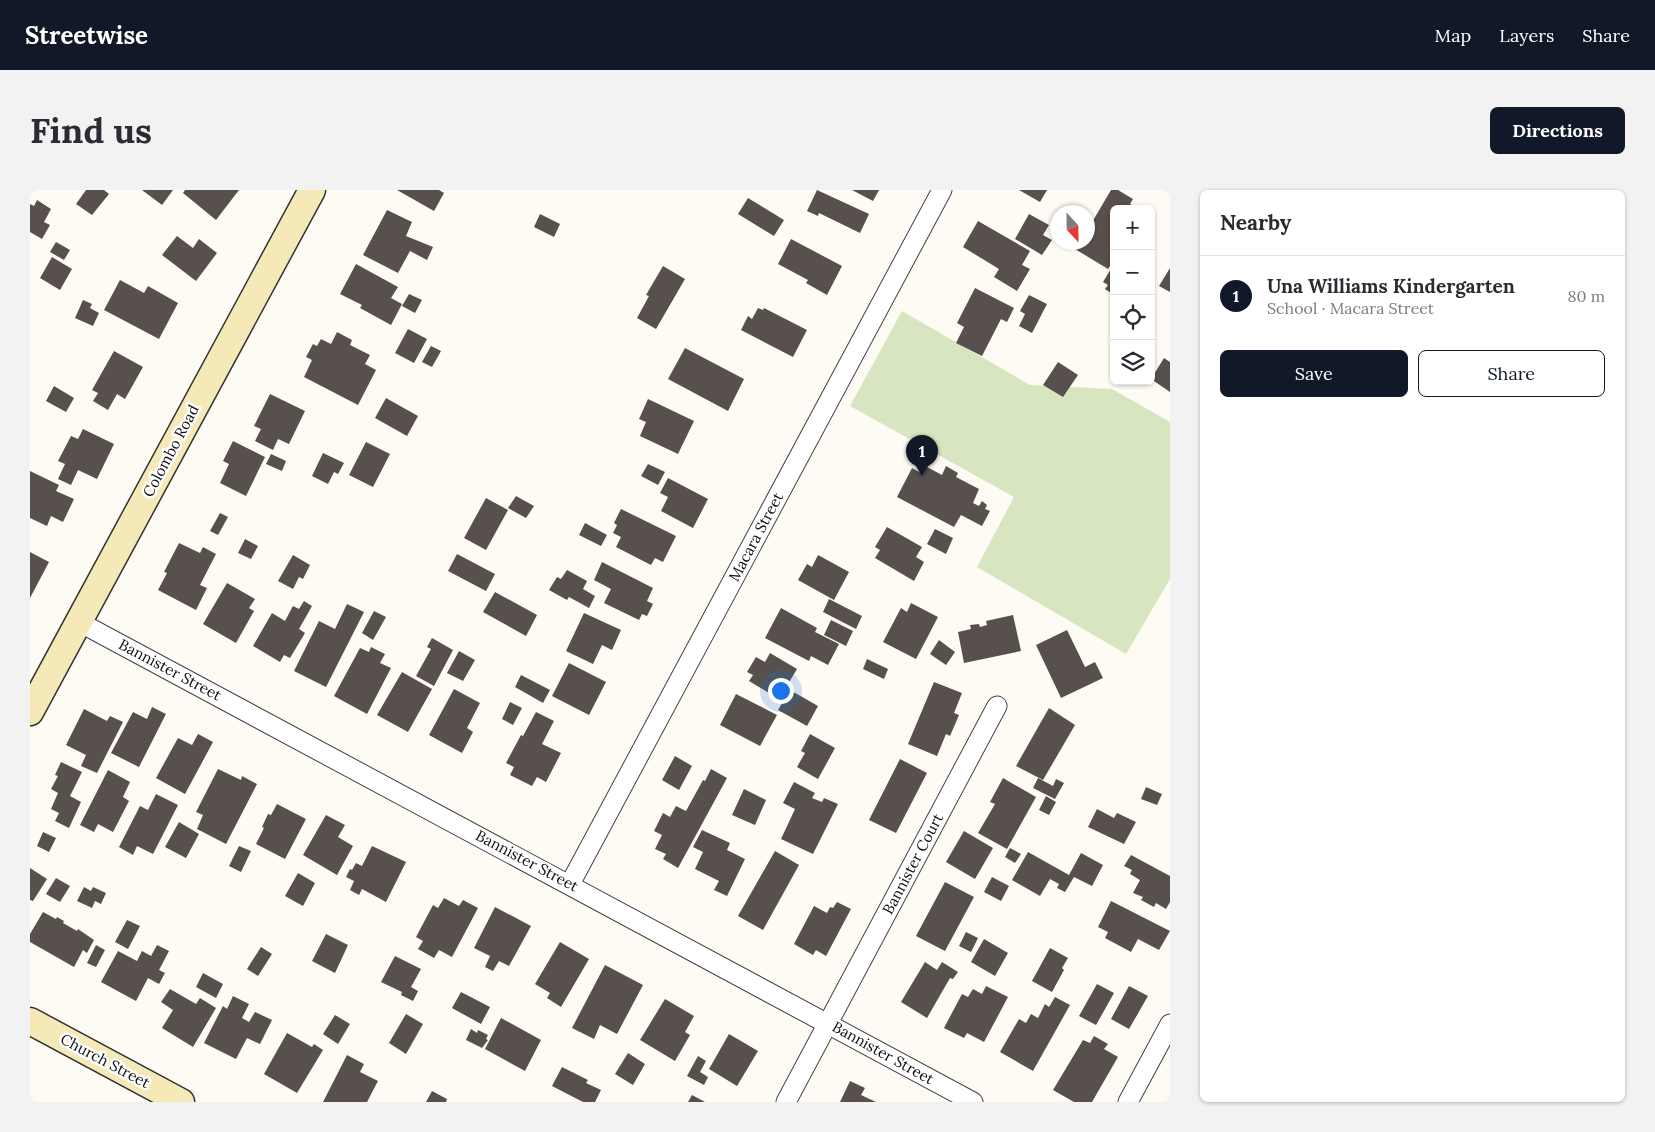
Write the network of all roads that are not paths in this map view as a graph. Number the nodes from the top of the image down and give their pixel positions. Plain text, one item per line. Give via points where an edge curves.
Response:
1 (312, 190) edge
2 (942, 190) edge
3 (79, 622) junction
4 (997, 706) dead end
5 (30, 712) edge
6 (570, 884) junction
7 (30, 1021) edge
8 (828, 1023) junction
9 (1170, 1024) edge
10 (181, 1102) edge
11 (786, 1102) edge
12 (973, 1102) edge
13 (1128, 1102) edge

1 - 3 street, Colombo Road
2 - 6 street, Macara Street
3 - 5 street, Colombo Road
3 - 6 street, Bannister Street
4 - 8 street, Bannister Court
6 - 8 street, Bannister Street
7 - 10 street, Church Street
8 - 11 street, Bannister Court
8 - 12 street, Bannister Street
9 - 13 street

